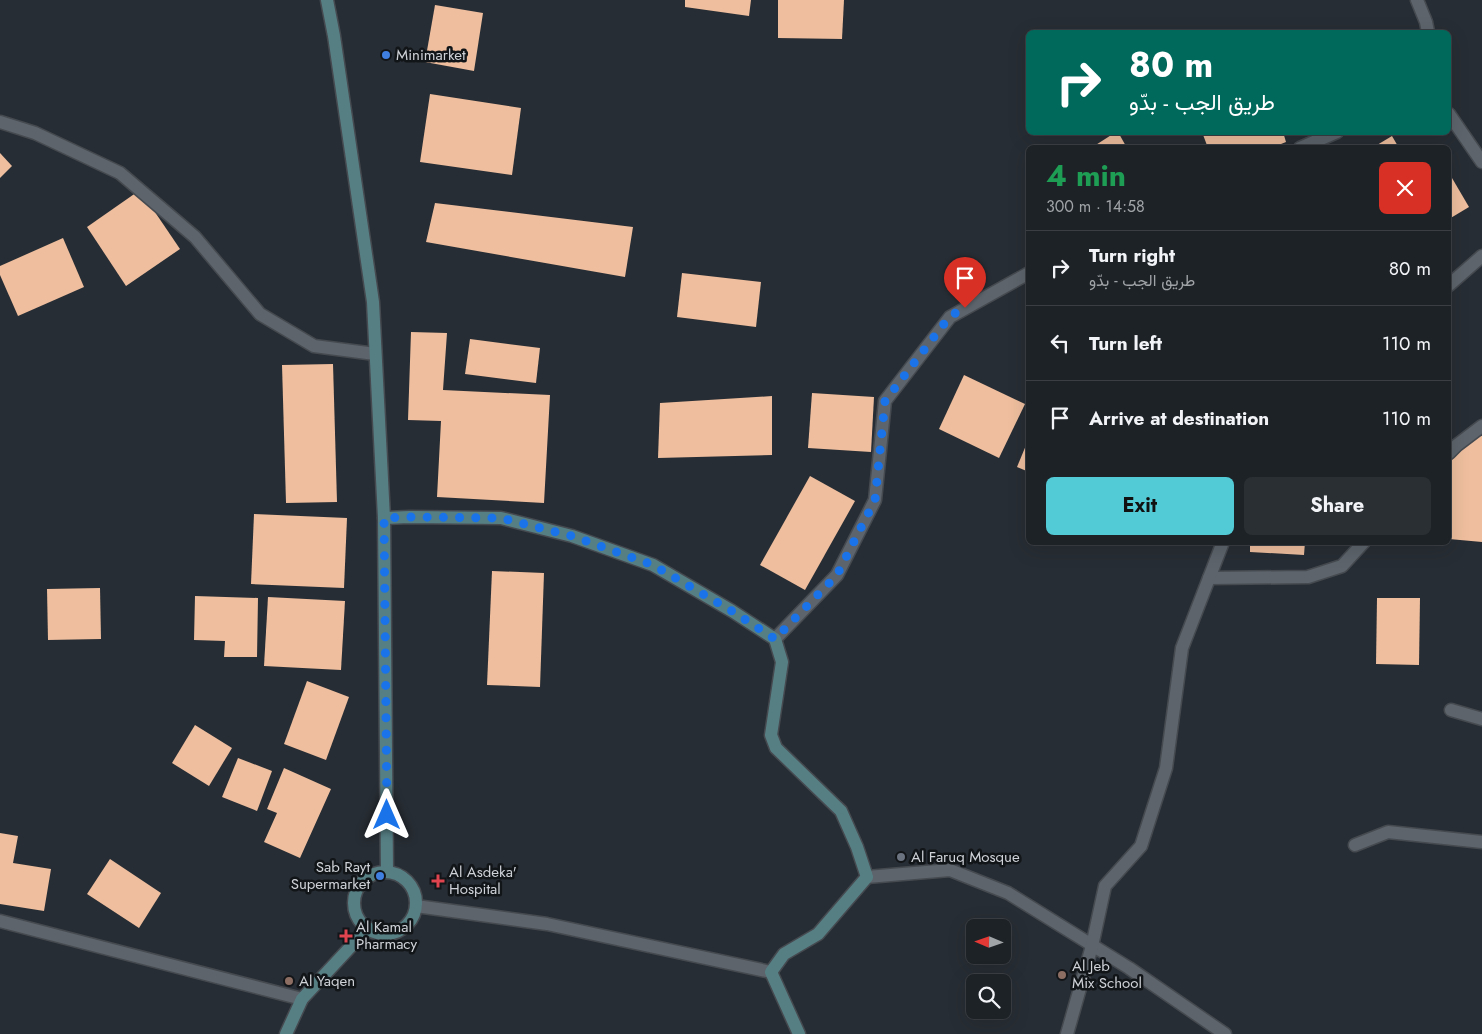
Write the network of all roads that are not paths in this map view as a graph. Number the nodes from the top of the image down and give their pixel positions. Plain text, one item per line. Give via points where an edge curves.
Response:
1 (327, 0) edge
2 (1417, 0) edge
3 (1428, 30) edge
4 (1451, 117) edge
5 (0, 122) edge
6 (1330, 135) edge
7 (1307, 145) edge
8 (1482, 162) edge
9 (1482, 256) edge
10 (1026, 275) edge
11 (1451, 283) edge
12 (375, 354) junction
13 (1482, 426) edge
14 (1451, 451) edge
15 (384, 518) junction
16 (1222, 545) edge
17 (1361, 545) edge
18 (1209, 578) junction
19 (775, 639) junction
20 (1451, 710) dead end
21 (1482, 719) edge
22 (1482, 842) edge
23 (1354, 845) dead end
24 (387, 872) junction
25 (867, 877) junction
26 (416, 906) junction
27 (0, 921) edge
28 (368, 928) junction
29 (1092, 946) junction
30 (771, 972) junction
31 (302, 999) junction
32 (286, 1034) edge
33 (799, 1034) edge
34 (1067, 1034) edge
35 (1225, 1034) edge

1 - 12 street via 373,302
2 - 3 street
4 - 8 street
5 - 12 street via 35,133 120,173 195,237 260,314 314,346
6 - 7 street
9 - 11 street
10 - 19 street via 950,316 885,401 875,500 837,575
12 - 15 street
13 - 14 street
15 - 19 street via 501,518 572,536 653,565
15 - 24 street
16 - 18 street
17 - 18 street via 1342,566 1308,577
18 - 29 street via 1182,648 1166,768 1141,846 1105,886
19 - 25 street via 782,662 771,735 776,748 841,811
20 - 21 street
22 - 23 street via 1388,832
24 - 26 street via 405,879 411,886
24 - 28 street via 369,877 357,892 356,911
25 - 29 street via 950,870 1008,893
25 - 30 street via 818,934 784,954
26 - 28 street via 407,925 398,931 377,933
26 - 30 street via 547,924
27 - 31 street
28 - 31 street
29 - 34 street
29 - 35 street
30 - 33 street
31 - 32 street

